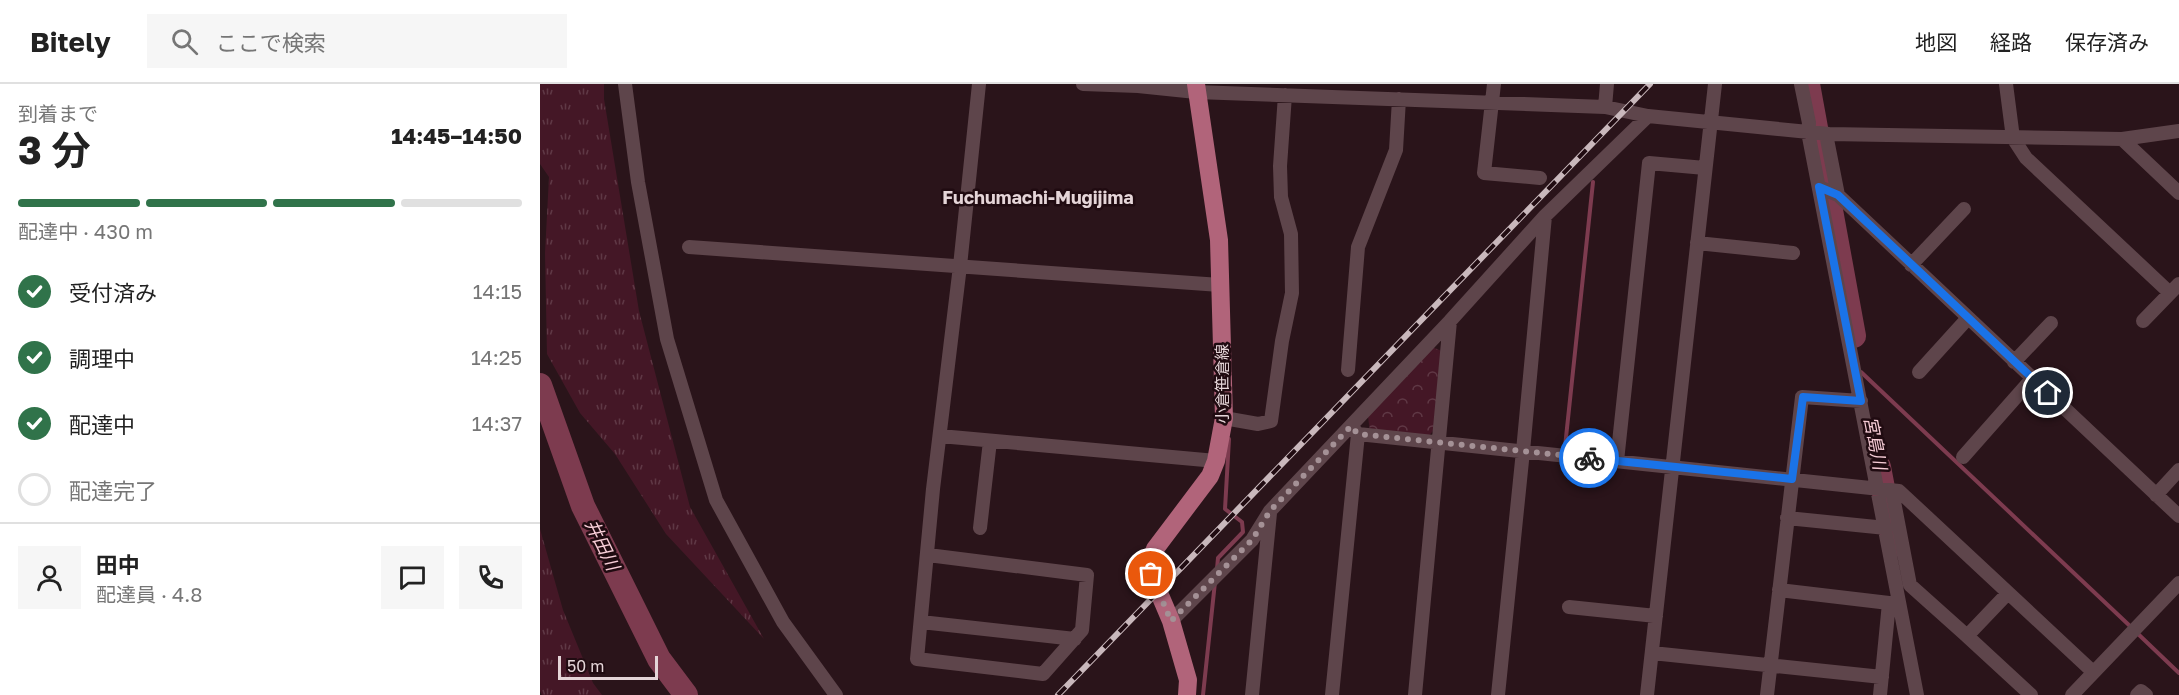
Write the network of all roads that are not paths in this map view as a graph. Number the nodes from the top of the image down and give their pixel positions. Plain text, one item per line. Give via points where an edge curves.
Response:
1 (625, 84) edge
2 (979, 84) edge
3 (1083, 84) edge
4 (1494, 84) edge
5 (1607, 84) edge
6 (1714, 84) edge
7 (1801, 84) edge
8 (2006, 84) edge
9 (1138, 85) edge
10 (1196, 88) edge
11 (1285, 95) junction
12 (1399, 99) junction
13 (1492, 102) junction
14 (1605, 107) junction
15 (1648, 116) junction
16 (1710, 123) junction
17 (2179, 131) edge
18 (1808, 132) junction
19 (1826, 134) junction
20 (2013, 138) junction
21 (2122, 139) junction
22 (1705, 168) junction
23 (1540, 178) dead end
24 (1819, 187) junction
25 (2179, 193) edge
26 (1838, 195) junction
27 (1964, 209) dead end
28 (1545, 216) junction
29 (1697, 243) junction
30 (688, 247) dead end
31 (1793, 252) dead end
32 (1911, 265) junction
33 (960, 266) junction
34 (1220, 285) junction
35 (2175, 288) edge
36 (1968, 318) junction
37 (1450, 321) junction
38 (2143, 321) dead end
39 (2051, 323) dead end
40 (2014, 362) junction
41 (1348, 370) dead end
42 (1919, 372) dead end
43 (2032, 379) junction
44 (1861, 401) junction
45 (1224, 418) junction
46 (1355, 430) junction
47 (940, 436) junction
48 (990, 441) junction
49 (1440, 443) junction
50 (1523, 451) junction
51 (1963, 457) dead end
52 (1617, 460) junction
53 (1216, 461) junction
54 (1672, 466) junction
55 (2179, 470) edge
56 (1792, 479) junction
57 (1885, 490) junction
58 (2156, 495) junction
59 (1270, 511) junction
60 (2179, 516) edge
61 (1787, 518) junction
62 (980, 528) dead end
63 (1886, 528) junction
64 (928, 555) junction
65 (2179, 583) edge
66 (1779, 590) junction
67 (2008, 593) junction
68 (1894, 602) junction
69 (1569, 608) dead end
70 (1656, 616) junction
71 (1171, 621) junction
72 (921, 622) junction
73 (1967, 636) junction
74 (1075, 639) junction
75 (1652, 653) junction
76 (1771, 665) junction
77 (2092, 671) junction
78 (1882, 677) junction
79 (836, 695) edge
80 (1187, 695) edge
81 (1252, 695) edge
82 (1332, 695) edge
83 (1414, 695) edge
84 (1498, 695) edge
85 (1647, 695) edge
86 (1767, 695) edge
87 (1880, 695) edge
88 (1917, 695) edge
89 (2031, 695) edge
90 (2072, 695) edge
91 (2137, 695) edge
92 (2146, 695) edge

1 - 79 street via 638,183 667,339 716,500 783,622
2 - 33 street
3 - 9 street
4 - 13 street
5 - 14 street
6 - 16 street
7 - 18 street
8 - 20 street
9 - 10 street
10 - 11 street
10 - 34 main road, 小倉笹倉線 via 1219,240
11 - 12 street
11 - 45 street via 1281,196 1290,234 1292,293 1271,422 1258,424
12 - 13 street
12 - 41 street via 1396,150 1358,247
13 - 14 street
13 - 23 street via 1484,173
14 - 15 street
15 - 16 street
15 - 28 street
16 - 18 street
16 - 22 street
17 - 21 street
18 - 19 street
18 - 24 street
19 - 20 street
19 - 26 street
20 - 21 street
20 - 35 street via 2026,158
21 - 25 street
22 - 29 street
22 - 52 street via 1648,163
24 - 26 street
24 - 44 street
26 - 32 street
27 - 32 street
28 - 37 street
28 - 50 street
29 - 31 street
29 - 54 street
30 - 33 street
32 - 36 street
33 - 34 street
33 - 47 street
34 - 45 main road, 小倉笹倉線
35 - 38 street
36 - 40 street
36 - 42 street
37 - 46 street
37 - 49 street
39 - 40 street
40 - 43 street
43 - 51 street
43 - 58 street
44 - 56 street via 1803,397
44 - 57 street
45 - 53 main road, 小倉笹倉線
46 - 49 street
46 - 59 street
46 - 82 street
47 - 48 street
47 - 64 street
48 - 53 street
48 - 62 street
49 - 50 street
49 - 83 street
50 - 52 street
50 - 84 street
52 - 54 street
53 - 71 main road, 小倉笹倉線 via 1210,476 1155,549 1150,562 1151,574
54 - 56 street
54 - 70 street
55 - 58 street
56 - 57 street
56 - 61 street
57 - 63 street
57 - 67 street via 1899,491
57 - 73 street via 1910,585
58 - 60 street
59 - 71 street via 1252,540
59 - 81 street
61 - 63 street
61 - 66 street
63 - 68 street
64 - 72 street
64 - 74 street via 1087,575 1082,630
65 - 77 street
66 - 68 street
66 - 76 street
67 - 73 street
67 - 77 street
68 - 78 street
68 - 88 street
69 - 70 street
70 - 75 street
71 - 80 main road, 小倉笹倉線 via 1188,680
72 - 74 street
72 - 74 street via 917,659 1043,674
73 - 89 street
75 - 76 street
75 - 85 street
76 - 78 street
76 - 86 street
77 - 90 street
78 - 87 street
91 - 92 street via 2141,691

